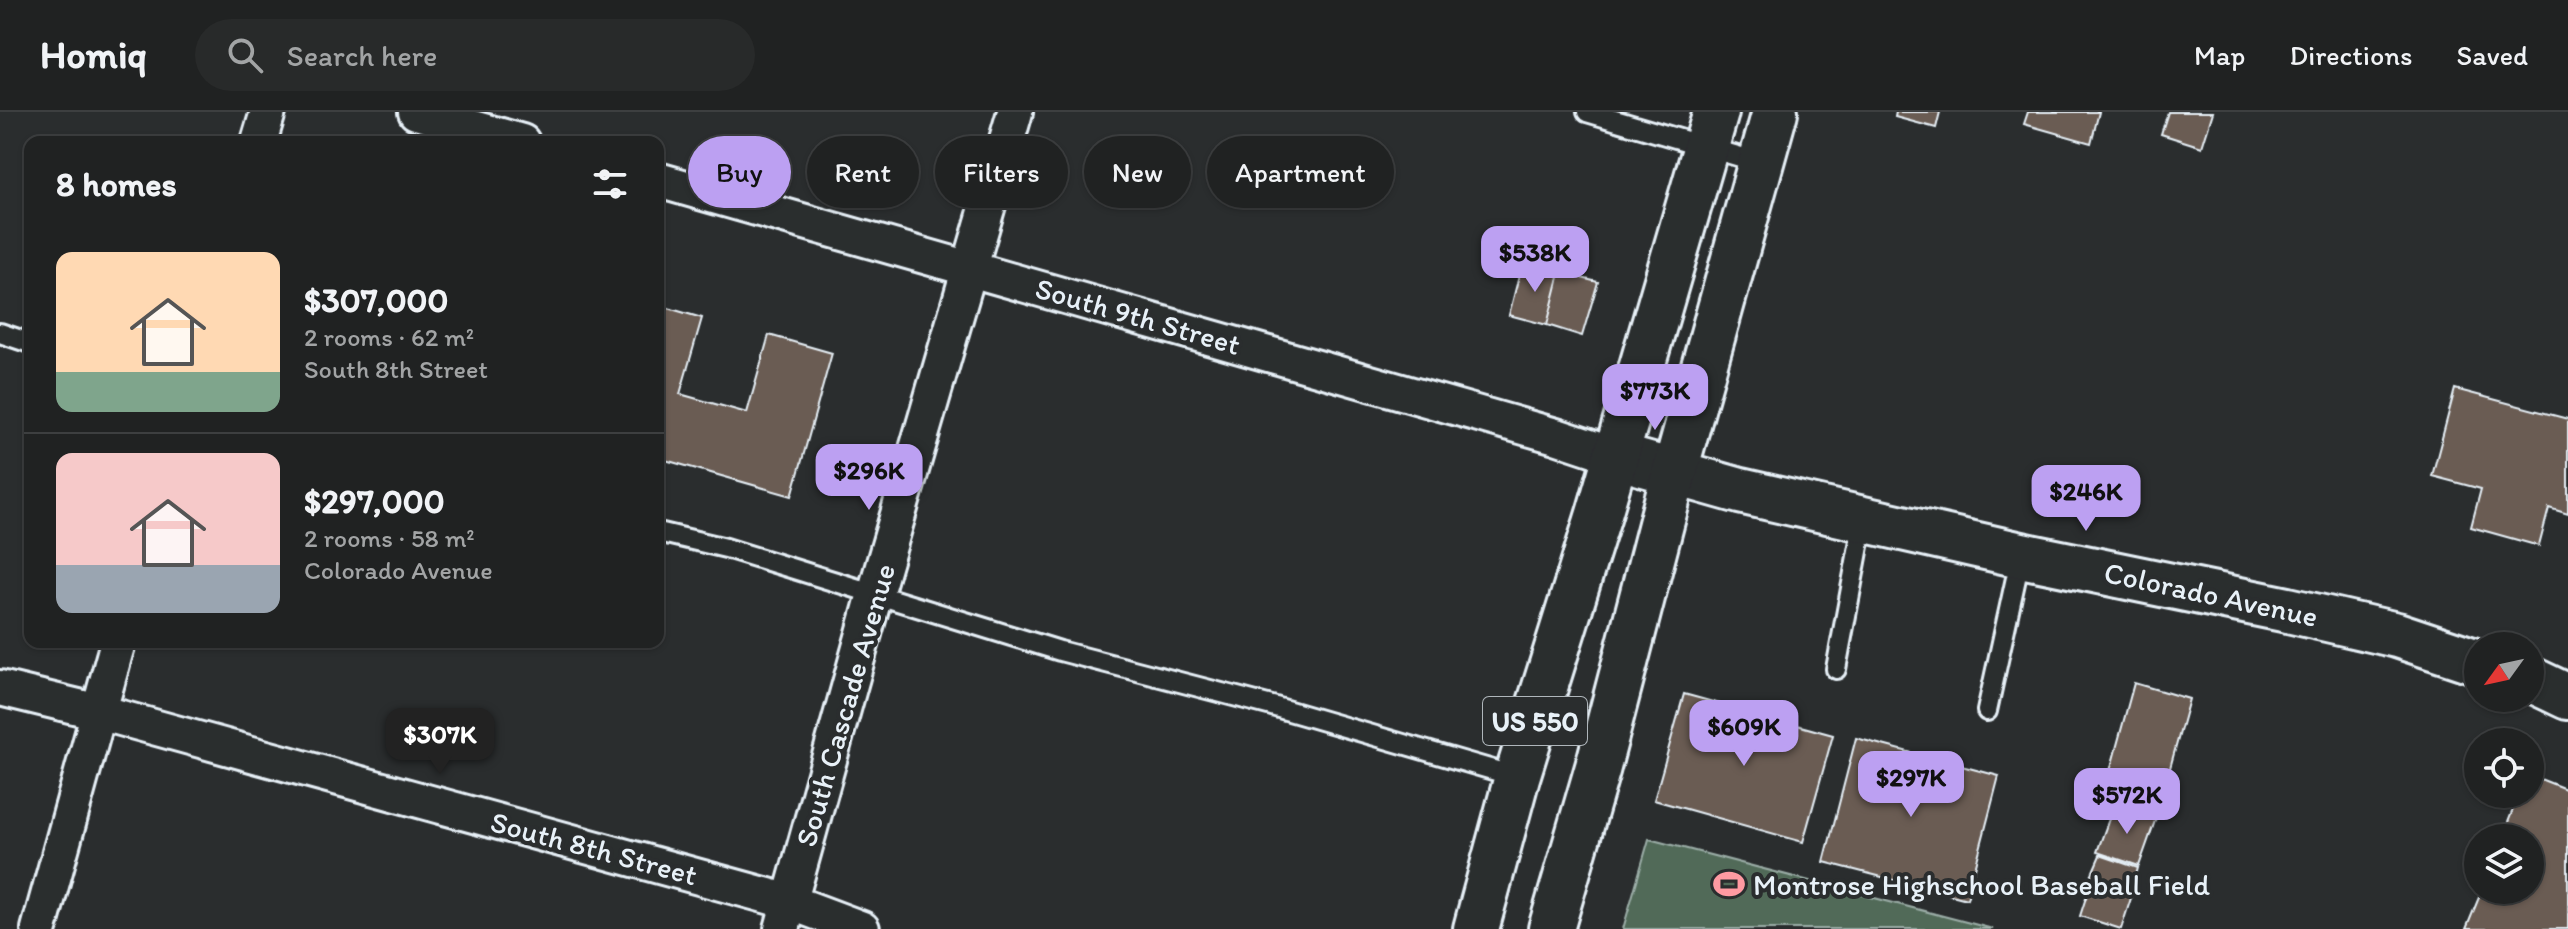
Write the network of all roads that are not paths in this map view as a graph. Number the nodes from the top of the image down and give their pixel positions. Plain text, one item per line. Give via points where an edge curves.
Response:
1 (268, 112) edge
2 (416, 112) edge
3 (1015, 112) edge
4 (1587, 112) edge
5 (1775, 112) edge
6 (1712, 130) edge
7 (261, 136) edge
8 (501, 136) edge
9 (1761, 163) junction
10 (664, 182) edge
11 (970, 269) junction
12 (0, 333) edge
13 (24, 341) edge
14 (1616, 456) junction
15 (1674, 474) junction
16 (1864, 518) junction
17 (664, 533) edge
18 (2021, 555) junction
19 (875, 594) junction
20 (116, 648) edge
21 (2464, 657) edge
22 (1836, 669) dead end
23 (2544, 686) edge
24 (0, 688) edge
25 (2568, 697) edge
26 (1987, 711) dead end
27 (99, 712) junction
28 (1517, 777) junction
29 (786, 915) edge
30 (39, 929) edge
31 (862, 929) edge
32 (1476, 929) edge
33 (1551, 929) edge

1 - 7 street
2 - 8 street
3 - 11 street, South Cascade Avenue
4 - 6 lane
5 - 9 main road, US 550
6 - 9 lane
6 - 14 main road, US 550
9 - 15 main road, US 550
10 - 11 street, South 9th Street
11 - 14 street, South 9th Street
11 - 19 street, South Cascade Avenue
12 - 13 lane
14 - 15 main road, Colorado Avenue
14 - 28 main road, US 550
15 - 16 main road, Colorado Avenue
15 - 33 main road, US 550
16 - 18 main road, Colorado Avenue
16 - 22 lane
17 - 19 lane
18 - 21 main road, Colorado Avenue via 2303,613
18 - 26 lane
19 - 28 lane via 1060,651
19 - 29 street, South Cascade Avenue
20 - 27 street
23 - 25 main road
24 - 27 street, South 8th Street
27 - 29 street, South 8th Street
27 - 30 street
28 - 32 main road, US 550
29 - 31 street, South 8th Street

